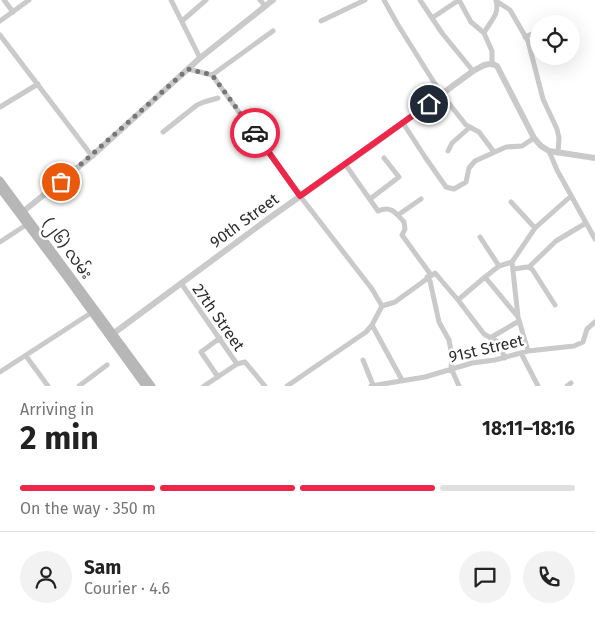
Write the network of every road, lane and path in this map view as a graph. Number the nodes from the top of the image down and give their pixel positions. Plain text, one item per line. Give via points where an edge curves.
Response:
1 (4, 0) edge
2 (29, 0) edge
3 (171, 0) edge
4 (206, 0) edge
5 (260, 0) edge
6 (273, 0) edge
7 (365, 0) edge
8 (384, 0) edge
9 (420, 0) edge
10 (459, 0) edge
11 (496, 0) edge
12 (265, 6) junction
13 (13, 12) junction
14 (432, 18) junction
15 (0, 21) edge
16 (182, 21) junction
17 (321, 21) dead end
18 (273, 31) dead end
19 (484, 33) junction
20 (0, 35) edge
21 (530, 35) edge
22 (525, 37) junction
23 (200, 58) junction
24 (492, 64) junction
25 (188, 69) junction
26 (473, 71) junction
27 (212, 75) junction
28 (38, 84) junction
29 (442, 95) junction
30 (218, 98) dead end
31 (447, 101) dead end
32 (0, 107) edge
33 (403, 123) junction
34 (469, 128) junction
35 (163, 132) dead end
36 (534, 138) junction
37 (448, 151) dead end
38 (550, 151) junction
39 (494, 152) junction
40 (558, 153) junction
41 (92, 156) junction
42 (384, 158) dead end
43 (595, 158) edge
44 (345, 164) junction
45 (0, 180) edge
46 (0, 189) edge
47 (300, 196) junction
48 (571, 196) junction
49 (370, 199) junction
50 (421, 199) dead end
51 (511, 202) dead end
52 (21, 213) junction
53 (398, 215) junction
54 (29, 223) junction
55 (586, 223) junction
56 (535, 228) junction
57 (480, 237) dead end
58 (595, 239) edge
59 (0, 242) edge
60 (512, 262) junction
61 (499, 266) junction
62 (529, 267) junction
63 (514, 269) junction
64 (429, 276) junction
65 (485, 277) junction
66 (181, 283) junction
67 (458, 300) junction
68 (555, 305) dead end
69 (382, 306) junction
70 (94, 311) junction
71 (519, 319) junction
72 (595, 322) edge
73 (372, 325) junction
74 (111, 335) junction
75 (220, 338) junction
76 (490, 338) junction
77 (528, 351) junction
78 (522, 353) junction
79 (26, 356) junction
80 (505, 358) junction
81 (363, 360) dead end
82 (237, 364) junction
83 (107, 365) dead end
84 (451, 368) junction
85 (0, 372) edge
86 (218, 377) junction
87 (404, 382) edge
88 (48, 386) edge
89 (79, 386) edge
90 (145, 386) edge
91 (152, 386) edge
92 (204, 386) edge
93 (265, 386) edge
94 (287, 386) edge
95 (372, 386) edge
96 (459, 386) edge
97 (538, 386) edge

1 - 13 street
2 - 13 street
3 - 16 street
4 - 16 street
5 - 12 street
6 - 12 street
7 - 17 street
8 - 29 street
9 - 14 street
10 - 14 street
10 - 19 street via 472,22
11 - 19 street via 498,8 494,20
11 - 22 street via 510,10
12 - 23 street
13 - 15 street
14 - 26 street
16 - 23 street
18 - 27 street
19 - 24 street via 492,51
20 - 28 street
21 - 22 street
22 - 40 street via 557,129
23 - 25 street
24 - 26 street, 90th Street
24 - 36 street via 500,71
25 - 27 street
25 - 41 street
26 - 29 street, 90th Street
27 - 47 street
28 - 32 street
28 - 41 street
29 - 33 street, 90th Street
30 - 35 street via 202,102
31 - 34 street
33 - 39 street via 446,187 454,189 464,184 471,163
33 - 44 street, 90th Street
34 - 37 street
34 - 39 street via 478,132
36 - 38 street
36 - 39 street via 522,146
38 - 40 street
38 - 48 street
40 - 43 street
41 - 52 street
42 - 49 street via 399,178
44 - 47 street, 90th Street
44 - 49 street
45 - 52 main road, (၂၆) လမ်း
46 - 52 main road, (၂၆) လမ်း
47 - 66 street, 90th Street
47 - 69 street
48 - 55 street
48 - 56 street
49 - 53 street via 378,211 392,209
50 - 53 street
51 - 56 street
52 - 54 main road, (၂၆) လမ်း
53 - 64 street via 404,222 402,235
54 - 59 street
54 - 70 main road, (၂၆) လမ်း
55 - 58 street
55 - 62 street via 556,241
56 - 60 street
57 - 61 street
60 - 61 street
60 - 63 street
61 - 65 street
62 - 63 street
62 - 68 street
63 - 71 street
64 - 67 street via 436,273
64 - 69 street via 395,302
64 - 84 street via 439,322 449,340
65 - 67 street
65 - 71 street
66 - 74 street, 90th Street
66 - 75 street, 27th Street
67 - 76 street
69 - 73 street
70 - 74 main road, (၂၆) လမ်း
70 - 79 street
71 - 76 street
71 - 77 street
72 - 77 street, 91st Street via 578,345
73 - 87 street
73 - 94 street
74 - 90 main road
74 - 91 main road
75 - 82 street, 27th Street
75 - 86 street via 201,352
76 - 80 street via 498,342
77 - 78 street, 91st Street
78 - 80 street, 91st Street
78 - 97 street
79 - 85 street
79 - 88 street
80 - 84 street, 91st Street
81 - 95 street
82 - 86 street
82 - 93 street via 246,363
83 - 89 street
84 - 87 street, 91st Street
84 - 96 street
86 - 92 street
87 - 95 street, 91st Street

